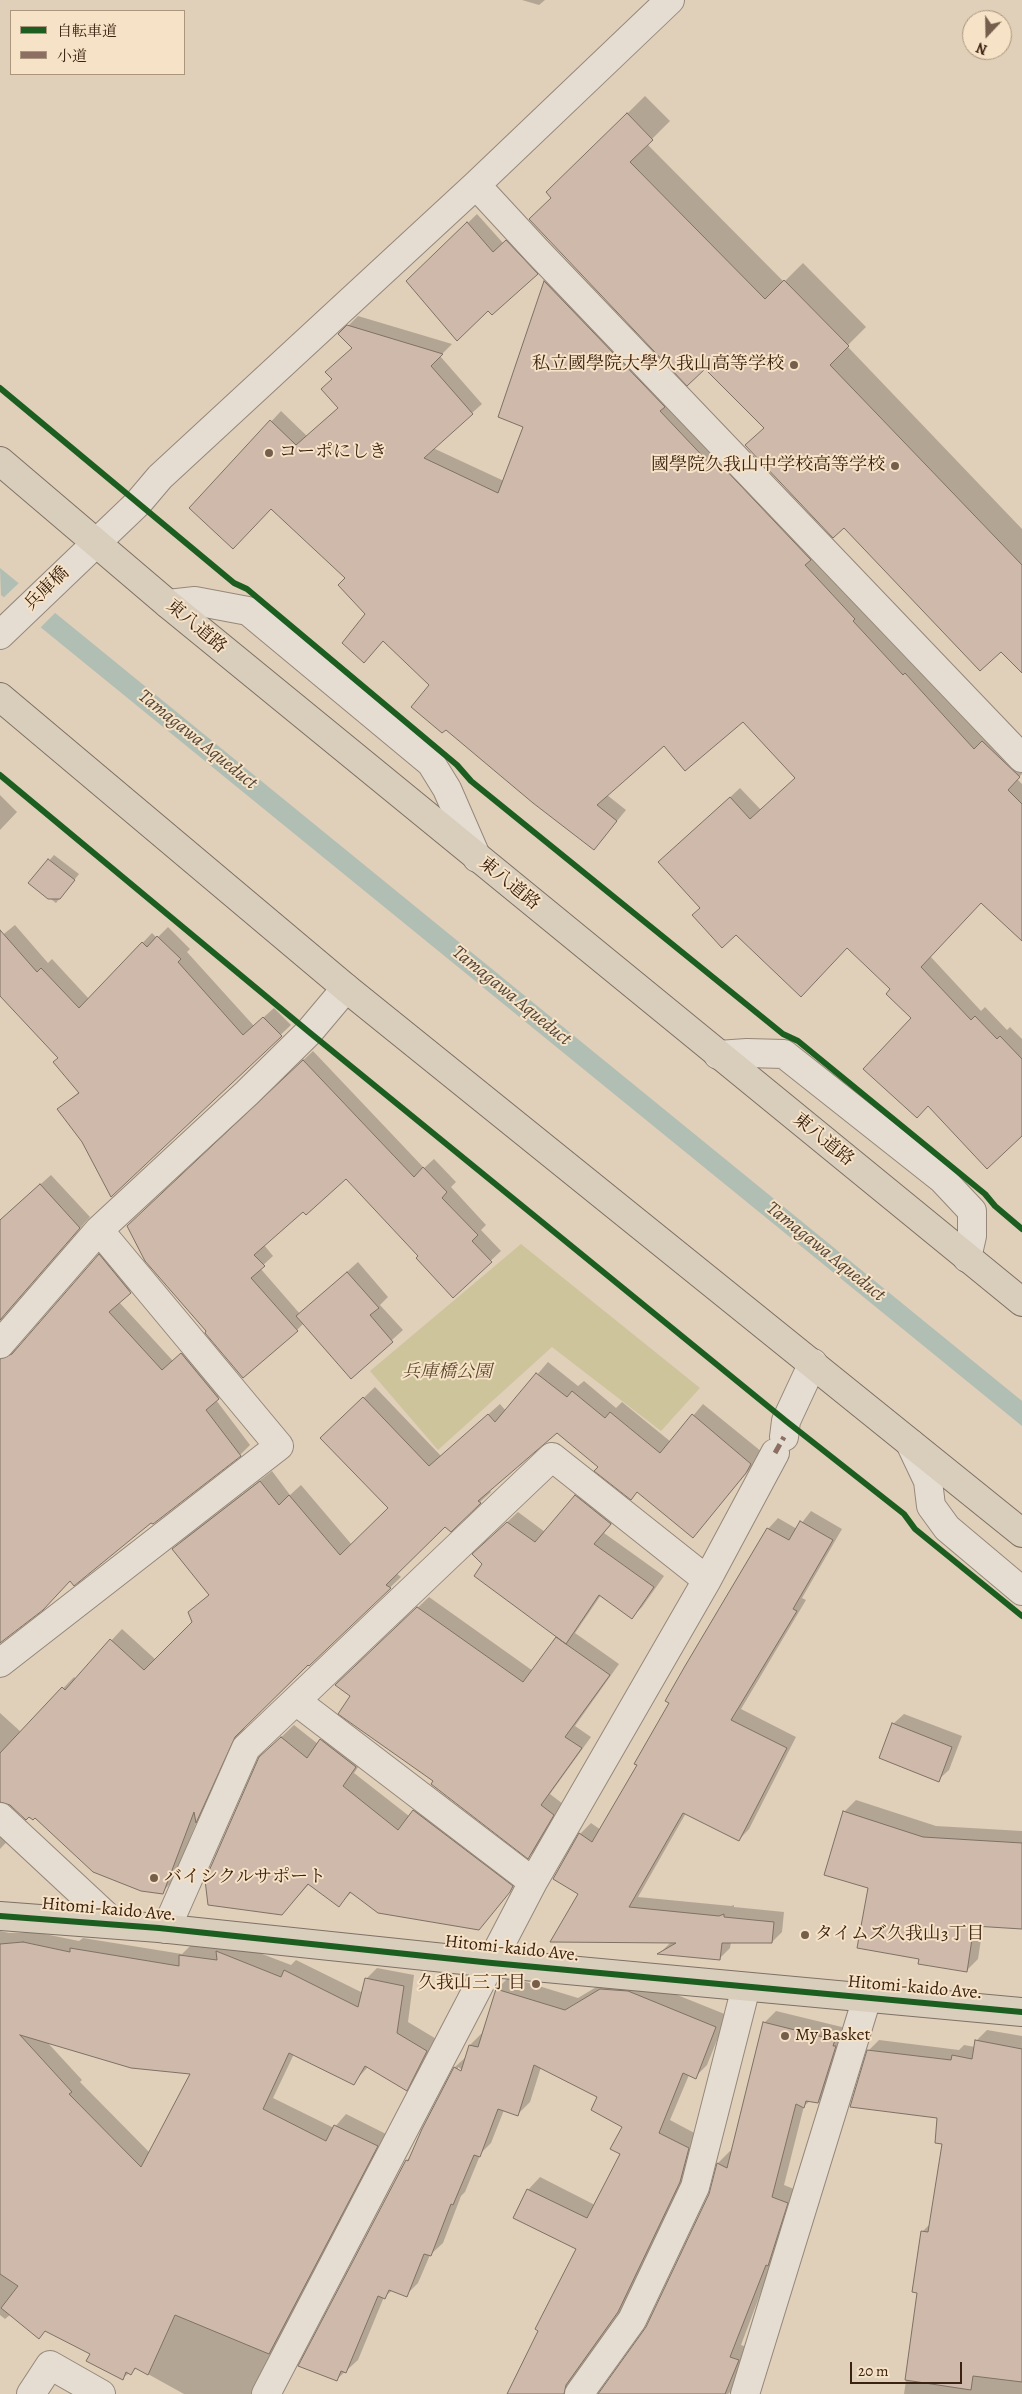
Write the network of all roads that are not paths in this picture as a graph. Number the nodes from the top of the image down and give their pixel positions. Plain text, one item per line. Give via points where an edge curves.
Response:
1 (670, 0) edge
2 (476, 184) junction
3 (0, 461) edge
4 (97, 544) junction
5 (168, 604) junction
6 (0, 635) edge
7 (0, 697) edge
8 (1022, 758) edge
9 (477, 858) junction
10 (346, 988) junction
11 (718, 1055) junction
12 (99, 1230) junction
13 (967, 1258) junction
14 (1022, 1302) edge
15 (0, 1344) edge
16 (813, 1363) junction
17 (910, 1443) junction
18 (1022, 1533) edge
19 (707, 1580) junction
20 (1022, 1591) edge
21 (0, 1663) edge
22 (296, 1701) junction
23 (0, 1817) edge
24 (533, 1882) junction
25 (0, 1916) edge
26 (115, 1924) junction
27 (166, 1929) junction
28 (492, 1963) junction
29 (746, 1987) junction
30 (867, 1998) junction
31 (1022, 2012) edge
32 (31, 2394) edge
33 (102, 2394) edge
34 (266, 2394) edge
35 (580, 2394) edge
36 (745, 2394) edge

1 - 2 street, 兵庫橋
2 - 4 street, 兵庫橋 via 160,477
2 - 8 street
3 - 4 main road, 東八道路
4 - 5 main road, 東八道路
4 - 6 street, 兵庫橋
5 - 9 main road, 東八道路
5 - 9 street via 195,601 248,611 430,763 447,789
7 - 10 main road
9 - 11 main road, 東八道路
10 - 12 street via 309,1032 247,1094
10 - 16 main road
11 - 13 main road, 東八道路
11 - 13 street via 784,1054 942,1179 972,1211 972,1236
12 - 15 street
12 - 21 street via 279,1446
13 - 14 main road, 東八道路
16 - 17 main road
16 - 19 street via 786,1421 779,1445
17 - 18 main road
17 - 20 street via 928,1482 931,1506 947,1528
19 - 22 street via 552,1457
19 - 24 street
22 - 24 street
22 - 27 street via 246,1748
23 - 26 street
24 - 28 street
25 - 26 main road, Hitomi-kaido Ave.
26 - 27 main road, Hitomi-kaido Ave.
27 - 28 main road, Hitomi-kaido Ave.
28 - 29 main road, Hitomi-kaido Ave.
28 - 34 street
29 - 30 main road, Hitomi-kaido Ave.
29 - 35 street via 695,2187 632,2320
30 - 31 main road, Hitomi-kaido Ave.
30 - 36 street
32 - 33 street via 50,2365

